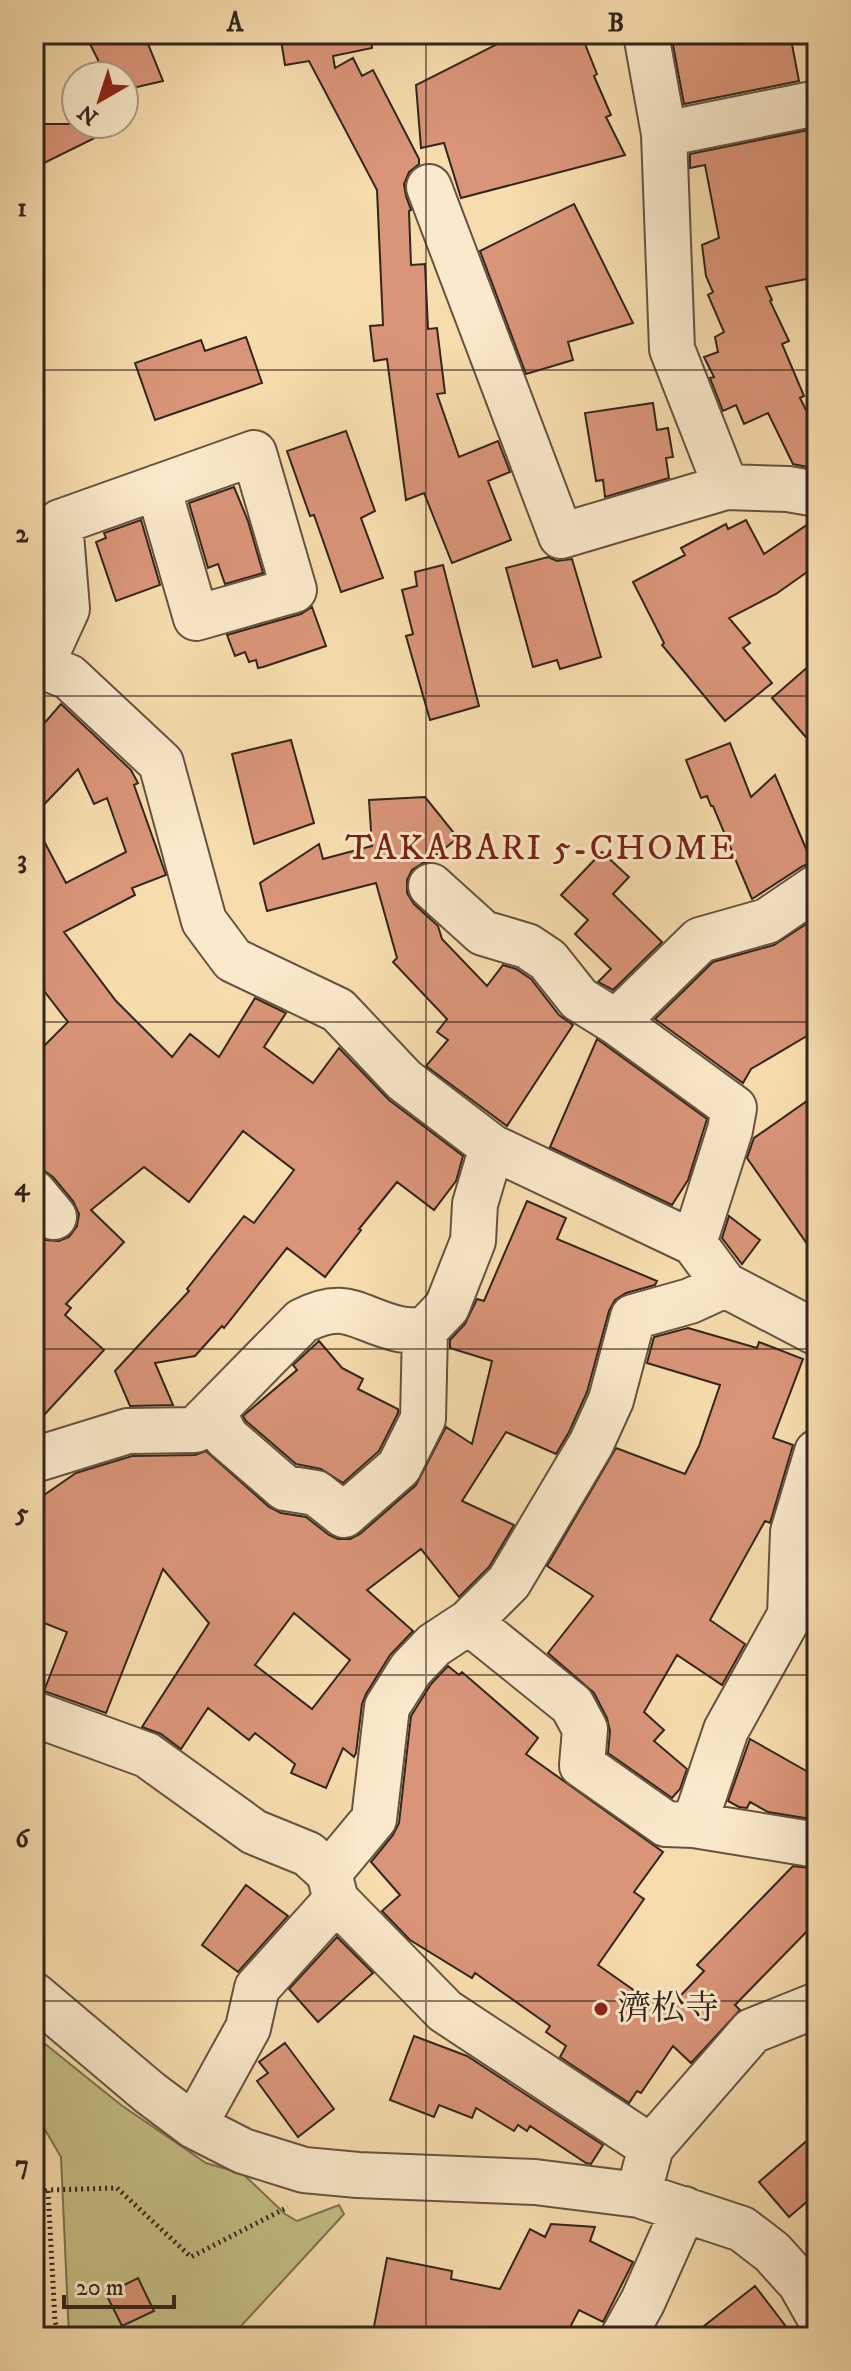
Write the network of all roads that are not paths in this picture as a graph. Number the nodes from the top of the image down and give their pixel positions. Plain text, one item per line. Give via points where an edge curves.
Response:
1 (646, 34) edge
2 (817, 103) edge
3 (664, 134) junction
4 (429, 187) dead end
5 (158, 487) dead end
6 (726, 487) junction
7 (817, 494) edge
8 (37, 665) edge
9 (431, 886) dead end
10 (817, 887) edge
11 (616, 1022) junction
12 (492, 1147) junction
13 (694, 1243) junction
14 (725, 1285) junction
15 (425, 1330) junction
16 (817, 1333) edge
17 (213, 1412) junction
18 (817, 1452) edge
19 (34, 1460) edge
20 (469, 1622) junction
21 (34, 1714) edge
22 (694, 1825) junction
23 (817, 1845) edge
24 (332, 1886) junction
25 (34, 1995) edge
26 (817, 2005) edge
27 (194, 2126) junction
28 (651, 2147) junction
29 (639, 2195) junction
30 (684, 2209) junction
31 (817, 2313) edge
32 (623, 2337) edge

1 - 3 street
2 - 3 street
3 - 6 street via 672,349
4 - 6 street via 561,536
5 - 8 street via 60,522 67,609
6 - 7 street
8 - 12 street via 69,677 161,763 204,921 233,960 338,1010 404,1080
9 - 11 street via 483,933 527,946 548,960 579,999
10 - 11 street via 767,921 700,940
11 - 13 street via 734,1108
12 - 13 street
12 - 15 street via 475,1204 473,1241 447,1307
13 - 14 street
14 - 16 street
14 - 20 street via 633,1317 611,1400 591,1444 509,1582
15 - 17 street via 401,1330 342,1309 321,1311 302,1321
15 - 17 street via 423,1419 399,1467 344,1515 316,1493 285,1488 226,1437
17 - 19 street via 195,1430 128,1431
18 - 22 street via 793,1532 790,1615 726,1730
20 - 22 street via 572,1705 585,1729 582,1765 666,1824
20 - 24 street via 434,1645 387,1707 374,1819
21 - 24 street via 147,1755 254,1832 308,1854
22 - 23 street
24 - 27 street via 257,1988 248,2028
24 - 28 street via 445,2011
25 - 27 street
26 - 28 street via 752,2031
27 - 29 street via 243,2151 304,2170 535,2182
28 - 29 street
29 - 30 street
30 - 31 street via 742,2229 772,2252 800,2283
30 - 32 street

